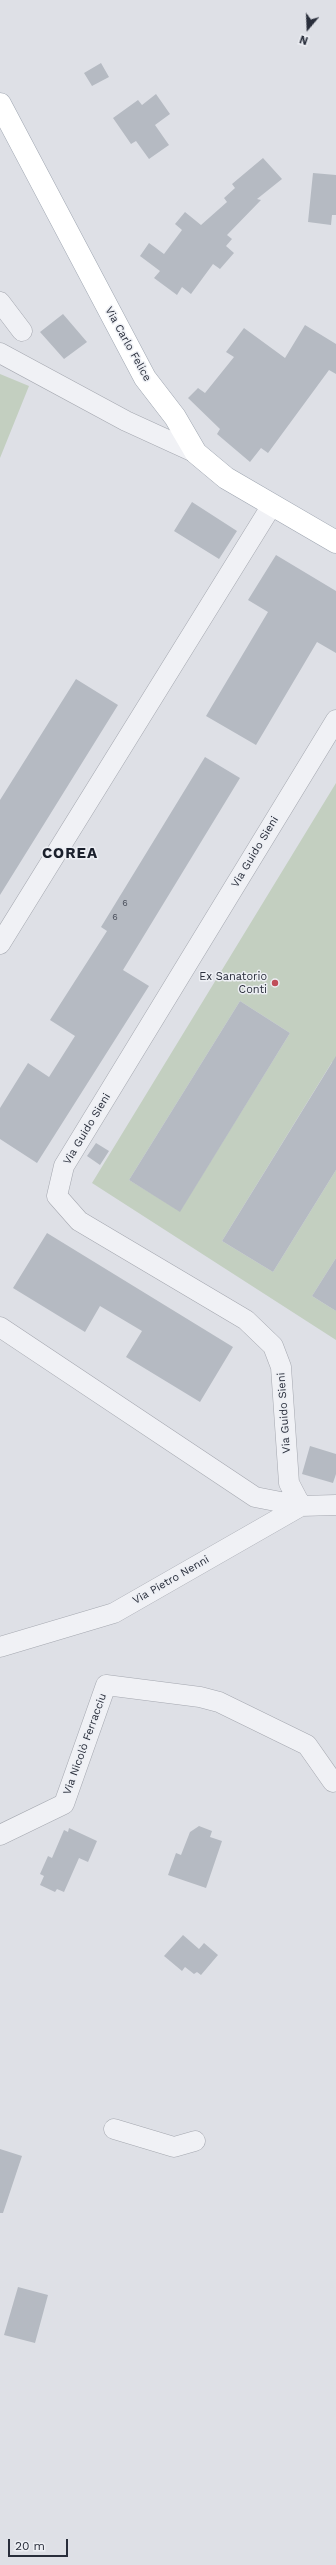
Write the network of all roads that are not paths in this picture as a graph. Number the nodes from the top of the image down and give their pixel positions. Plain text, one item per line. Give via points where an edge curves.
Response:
1 (0, 104) edge
2 (0, 302) edge
3 (22, 331) dead end
4 (0, 353) edge
5 (196, 453) junction
6 (272, 506) junction
7 (336, 542) edge
8 (336, 720) edge
9 (0, 944) edge
10 (0, 1327) edge
11 (336, 1505) edge
12 (301, 1506) junction
13 (0, 1647) edge
14 (333, 1782) dead end
15 (0, 1835) edge
16 (114, 2129) dead end
17 (195, 2142) dead end

1 - 5 main road, Via Carlo Felice via 145,378 175,416
2 - 3 street
4 - 5 street via 126,421
5 - 6 main road, Via Carlo Felice via 226,478
6 - 7 main road, Via Carlo Felice
6 - 9 street
8 - 12 street, Via Guido Sieni via 64,1166 57,1196 78,1221 246,1320 273,1346 280,1367 289,1483
10 - 12 street via 255,1498
11 - 12 street, Via Pietro Nenni
12 - 13 street, Via Pietro Nenni via 114,1613
14 - 15 street, Via Nicolò Ferracciu via 307,1745 219,1702 200,1696 106,1685 64,1804
16 - 17 street via 174,2147

